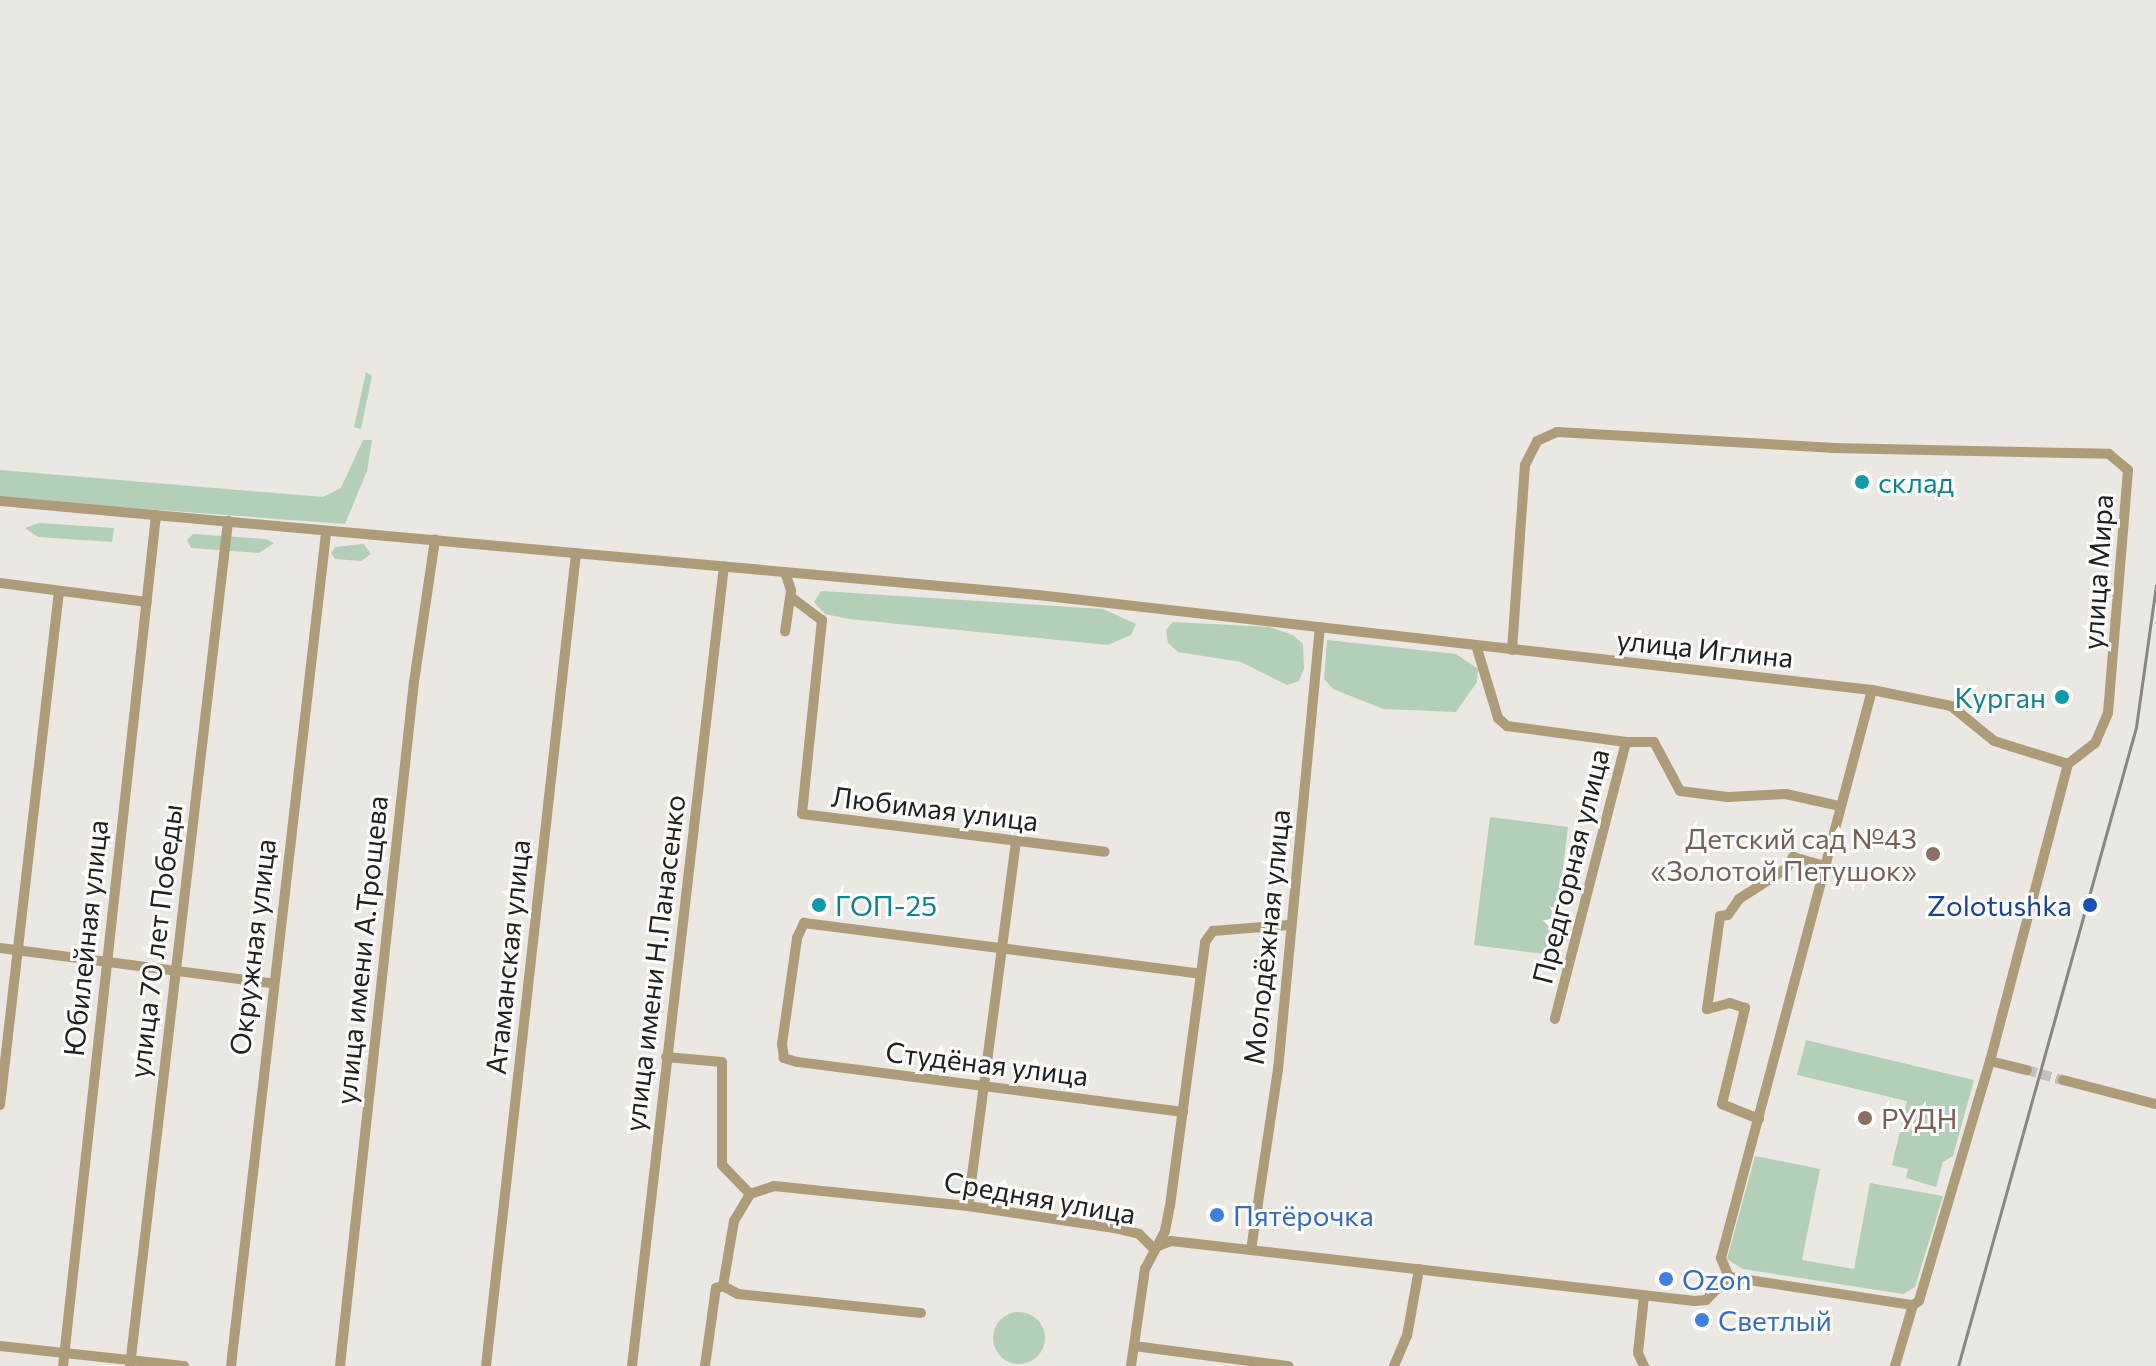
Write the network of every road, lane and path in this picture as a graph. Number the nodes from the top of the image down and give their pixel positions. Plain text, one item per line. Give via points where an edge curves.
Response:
1 (0, 501) edge
2 (156, 515) junction
3 (228, 521) junction
4 (326, 533) junction
5 (435, 540) junction
6 (576, 553) junction
7 (724, 566) junction
8 (785, 572) junction
9 (0, 583) edge
10 (59, 591) junction
11 (791, 597) junction
12 (147, 602) junction
13 (1320, 627) junction
14 (785, 632) dead end
15 (1476, 645) junction
16 (1512, 650) junction
17 (1872, 690) junction
18 (1626, 742) junction
19 (2068, 764) junction
20 (1839, 806) junction
21 (1016, 843) junction
22 (1105, 852) dead end
23 (1824, 866) junction
24 (1290, 925) junction
25 (0, 948) edge
26 (1002, 950) junction
27 (17, 951) junction
28 (106, 962) junction
29 (177, 970) junction
30 (1201, 974) junction
31 (271, 983) junction
32 (1555, 1019) dead end
33 (666, 1057) junction
34 (1990, 1061) junction
35 (2027, 1070) tunnel mouth
36 (2063, 1080) tunnel mouth
37 (984, 1087) junction
38 (2156, 1104) edge
39 (0, 1105) edge
40 (1183, 1112) junction
41 (1759, 1119) junction
42 (750, 1194) junction
43 (968, 1206) junction
44 (1153, 1248) junction
45 (1251, 1250) junction
46 (1419, 1269) junction
47 (1729, 1277) junction
48 (720, 1287) junction
49 (1644, 1296) junction
50 (1913, 1305) junction
51 (921, 1313) dead end
52 (0, 1346) edge
53 (1134, 1346) junction
54 (64, 1353) junction
55 (130, 1363) edge
56 (63, 1366) edge
57 (184, 1366) edge
58 (231, 1366) edge
59 (340, 1366) edge
60 (486, 1366) edge
61 (632, 1366) edge
62 (705, 1366) edge
63 (1131, 1366) edge
64 (1289, 1366) edge
65 (1394, 1366) edge
66 (1644, 1366) edge
67 (1895, 1366) edge

1 - 2 street, улица Иглина
2 - 3 street, улица Иглина
2 - 12 street, Юбилейная улица
3 - 4 street, улица Иглина
3 - 29 street, улица 70 лет Победы
4 - 5 street, улица Иглина
4 - 31 street, Окружная улица
5 - 6 street, улица Иглина
5 - 59 street, улица имени А.Трощева via 414,682
6 - 7 street, улица Иглина
6 - 60 street, Атаманская улица
7 - 8 street, улица Иглина
7 - 33 street, улица имени Н.Панасенко
8 - 11 street
8 - 13 street, улица Иглина
9 - 10 street
10 - 12 street
10 - 27 street
11 - 14 street
11 - 21 street, Любимая улица via 822,620 802,814
12 - 28 street, Юбилейная улица
13 - 15 street, улица Иглина
13 - 24 street, Молодёжная улица
15 - 16 street, улица Иглина
15 - 18 street, Предгорная улица via 1498,718 1507,726
16 - 17 street, улица Иглина
16 - 19 street, улица Мира via 1525,465 1537,441 1557,432 1832,448 2109,454 2128,470 2113,677 2108,713 2095,743
17 - 19 street, улица Иглина via 1951,706 1994,741
17 - 20 street
18 - 20 street via 1654,742 1680,791 1728,797 1786,794
18 - 32 street, Предгорная улица
19 - 34 street
20 - 23 street
21 - 22 street, Любимая улица
21 - 26 street
23 - 41 street
23 - 41 street via 1793,857 1787,868 1720,916 1707,1009 1730,1003 1745,1008 1722,1104
24 - 30 street via 1213,931 1205,942
24 - 45 street, Молодёжная улица via 1278,1070
25 - 27 street
26 - 30 street
26 - 37 street
26 - 37 street, Студёная улица via 804,923 797,938 782,1044 784,1058
27 - 28 street
27 - 39 street
28 - 29 street
28 - 54 street, Юбилейная улица
29 - 31 street
29 - 55 street, улица 70 лет Победы
30 - 40 street
31 - 58 street, Окружная улица
33 - 42 street via 722,1062 722,1165
33 - 61 street, улица имени Н.Панасенко
34 - 35 street
34 - 50 street via 1919,1301
36 - 38 street
37 - 40 street, Студёная улица
37 - 43 street via 980,1148
40 - 44 street via 1165,1231
41 - 47 street via 1721,1258
42 - 43 street, Средняя улица via 774,1186
42 - 48 street via 734,1221
43 - 44 street, Средняя улица via 1114,1228 1139,1234
44 - 45 street, Средняя улица via 1171,1241
44 - 53 street
45 - 46 street, Средняя улица
46 - 49 street, Средняя улица
46 - 65 street via 1407,1336
47 - 49 street, Средняя улица via 1706,1300
47 - 50 street
48 - 51 street via 738,1294
48 - 62 street
49 - 66 street via 1638,1353
50 - 67 street
52 - 54 street
53 - 63 street
53 - 64 street
54 - 55 street
54 - 56 street, Юбилейная улица
55 - 57 street

